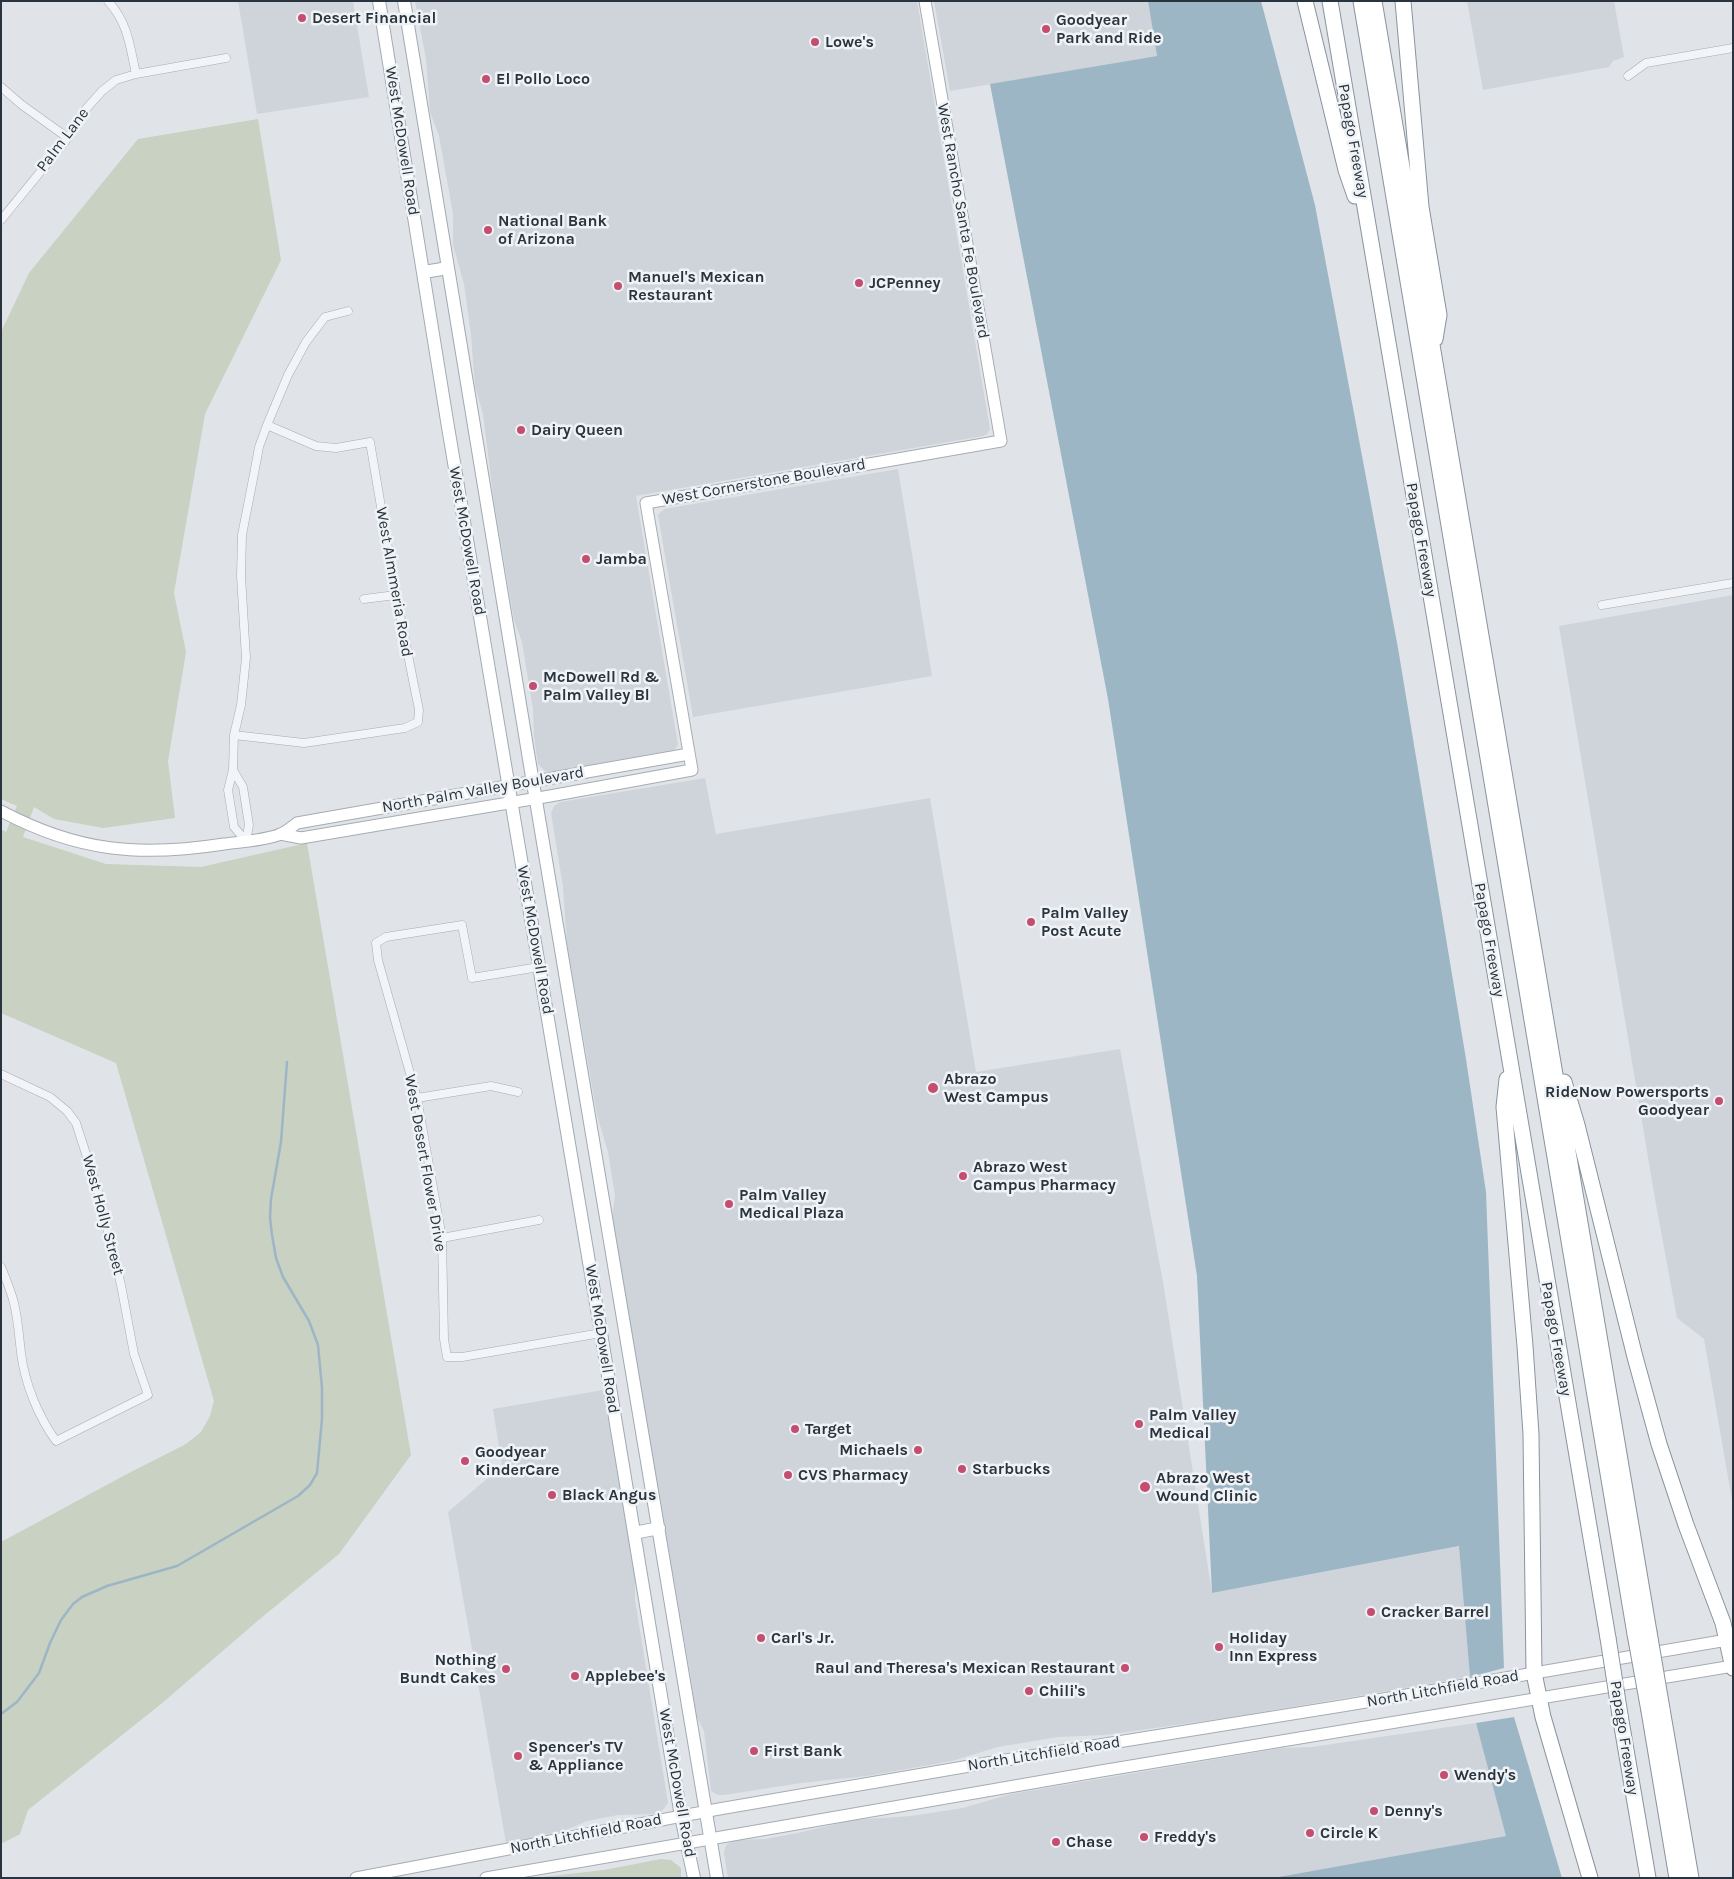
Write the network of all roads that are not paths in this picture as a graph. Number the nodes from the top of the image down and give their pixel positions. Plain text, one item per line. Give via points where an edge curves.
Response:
1 (108, 1) edge
2 (379, 1) edge
3 (404, 1) edge
4 (925, 1) edge
5 (1304, 1) edge
6 (1330, 1) edge
7 (1361, 1) edge
8 (1374, 1) edge
9 (1403, 1) edge
10 (1733, 48) edge
11 (226, 58) dead end
12 (136, 74) junction
13 (1628, 76) dead end
14 (1, 88) edge
15 (68, 138) junction
16 (1, 220) edge
17 (1368, 231) junction
18 (448, 268) junction
19 (424, 272) junction
20 (348, 311) dead end
21 (1433, 352) junction
22 (267, 425) junction
23 (1001, 441) joint
24 (1733, 583) edge
25 (396, 595) junction
26 (364, 599) dead end
27 (1602, 605) dead end
28 (234, 735) junction
29 (689, 754) junction
30 (233, 770) junction
31 (692, 770) joint
32 (533, 781) junction
33 (509, 787) junction
34 (536, 799) junction
35 (512, 802) junction
36 (6, 814) edge
37 (280, 834) junction
38 (246, 841) junction
39 (539, 967) junction
40 (1548, 1033) junction
41 (1508, 1057) junction
42 (1, 1074) edge
43 (518, 1092) dead end
44 (417, 1098) junction
45 (539, 1220) dead end
46 (442, 1238) junction
47 (1, 1267) edge
48 (602, 1333) junction
49 (659, 1528) junction
50 (634, 1533) junction
51 (1642, 1633) junction
52 (1730, 1640) edge
53 (1733, 1667) edge
54 (1534, 1673) junction
55 (1539, 1699) junction
56 (1656, 1710) junction
57 (706, 1811) junction
58 (681, 1816) junction
59 (711, 1838) junction
60 (687, 1842) junction
61 (356, 1878) edge
62 (486, 1878) edge
63 (694, 1878) edge
64 (717, 1878) edge
65 (1590, 1878) edge
66 (1648, 1878) edge
67 (1677, 1878) edge
68 (1691, 1878) edge

1 - 12 street via 126,28
2 - 19 main road, West McDowell Road
3 - 18 main road, West McDowell Road
4 - 23 main road, West Rancho Santa Fe Boulevard
5 - 17 highway via 1346,170
6 - 17 highway, Papago Freeway
7 - 51 highway
8 - 21 highway
9 - 21 highway via 1421,207 1439,315
10 - 13 street via 1646,63
11 - 12 street, Palm Lane
12 - 15 street, Palm Lane via 116,80 102,90
14 - 15 street
15 - 16 street, Palm Lane
17 - 41 highway, Papago Freeway
18 - 19 main road
18 - 32 main road, West McDowell Road
19 - 33 main road, West McDowell Road
20 - 22 street via 325,317 306,342
21 - 40 highway
22 - 25 street, West Almmeria Road via 316,446 336,448 370,442
22 - 28 street via 259,447 242,535 246,658
23 - 29 main road, West Cornerstone Boulevard via 646,503
24 - 27 street
25 - 26 street
25 - 28 street, West Almmeria Road via 419,710 418,722 405,728 304,743
28 - 30 street
29 - 31 main road, West Cornerstone Boulevard
29 - 32 main road, North Palm Valley Boulevard
30 - 38 street via 243,787 250,825
30 - 38 street via 228,790 234,827
31 - 34 main road, North Palm Valley Boulevard
32 - 33 main road, North Palm Valley Boulevard
32 - 34 main road, West McDowell Road
33 - 35 main road, West McDowell Road
33 - 37 main road, North Palm Valley Boulevard via 297,824
34 - 35 main road, North Palm Valley Boulevard
34 - 49 main road, West McDowell Road
35 - 37 main road, North Palm Valley Boulevard via 300,838
35 - 39 main road, West McDowell Road
36 - 38 main road, North Palm Valley Boulevard via 72,840 128,850 178,850
37 - 38 main road, North Palm Valley Boulevard
39 - 44 street, West Desert Flower Drive via 472,978 462,925 386,937 376,943
39 - 48 main road, West McDowell Road
40 - 51 highway
40 - 52 highway via 1578,1125 1659,1444
41 - 54 highway via 1504,1108 1531,1434
41 - 66 highway, Papago Freeway, bridge
42 - 47 street, West Holly Street via 50,1097 76,1123 99,1197 134,1354 148,1395 56,1441 34,1402 26,1377 14,1304
43 - 44 street via 491,1086
44 - 46 street, West Desert Flower Drive
45 - 46 street
46 - 48 street, West Desert Flower Drive via 447,1357 462,1358
48 - 50 main road, West McDowell Road
49 - 50 main road
49 - 57 main road, West McDowell Road
50 - 58 main road, West McDowell Road
51 - 56 highway, bridge
52 - 53 highway
52 - 54 main road, North Litchfield Road
53 - 55 main road, North Litchfield Road
54 - 55 highway
54 - 57 main road, North Litchfield Road
55 - 59 main road, North Litchfield Road
55 - 65 highway
56 - 67 highway
56 - 68 highway
57 - 58 main road, North Litchfield Road
57 - 59 main road, West McDowell Road
58 - 60 main road, West McDowell Road
58 - 61 main road, North Litchfield Road
59 - 60 main road, North Litchfield Road
59 - 64 main road, West McDowell Road
60 - 62 main road, North Litchfield Road
60 - 63 main road, West McDowell Road

